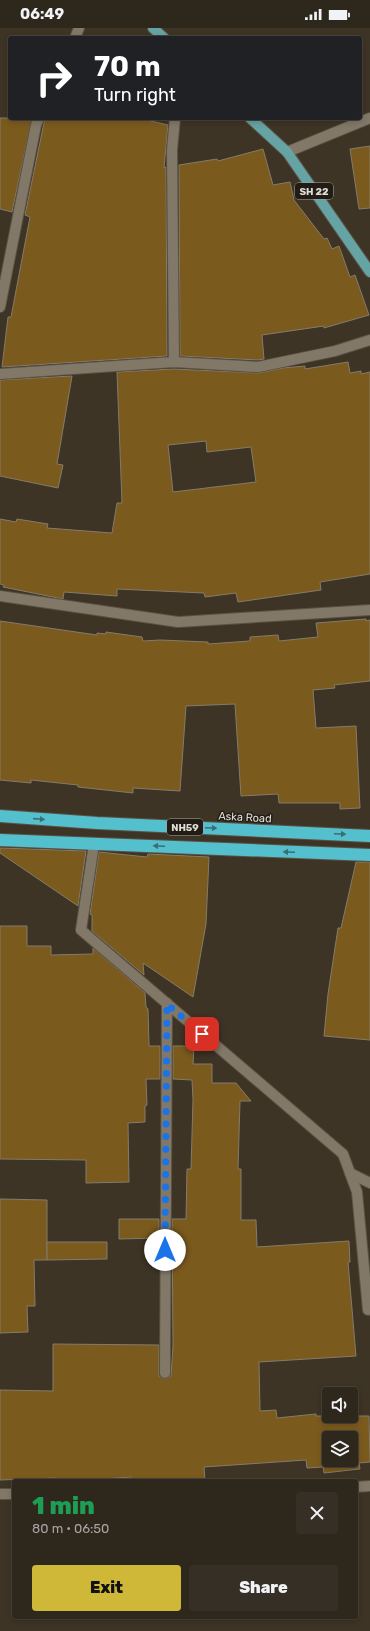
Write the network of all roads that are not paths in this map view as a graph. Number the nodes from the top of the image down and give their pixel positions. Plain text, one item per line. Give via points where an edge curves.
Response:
1 (153, 28) edge
2 (162, 36) edge
3 (370, 118) edge
4 (38, 120) edge
5 (175, 120) edge
6 (252, 120) edge
7 (287, 152) junction
8 (370, 272) edge
9 (0, 307) edge
10 (370, 340) edge
11 (174, 362) junction
12 (0, 374) edge
13 (0, 596) edge
14 (370, 610) edge
15 (0, 816) edge
16 (370, 836) edge
17 (0, 840) edge
18 (94, 844) junction
19 (370, 855) edge
20 (167, 1004) junction
21 (350, 1173) junction
22 (370, 1183) edge
23 (368, 1310) dead end
24 (165, 1373) dead end
25 (358, 1486) edge
26 (370, 1486) edge
27 (0, 1494) edge
28 (12, 1494) edge

1 - 2 main road
3 - 7 street
4 - 9 street
5 - 11 street via 172,150
6 - 7 main road, SH 22
7 - 8 main road, SH 22
10 - 11 street via 335,351 258,368
11 - 12 street
13 - 14 street via 178,622
15 -> 16 highway, Aska Road / NH59
17 - 18 highway, NH59
19 -> 18 highway, NH59
18 - 20 street via 81,930
20 - 21 street via 343,1154
20 - 24 street
21 - 22 street
21 - 23 street via 356,1192
25 - 26 street
27 - 28 street

